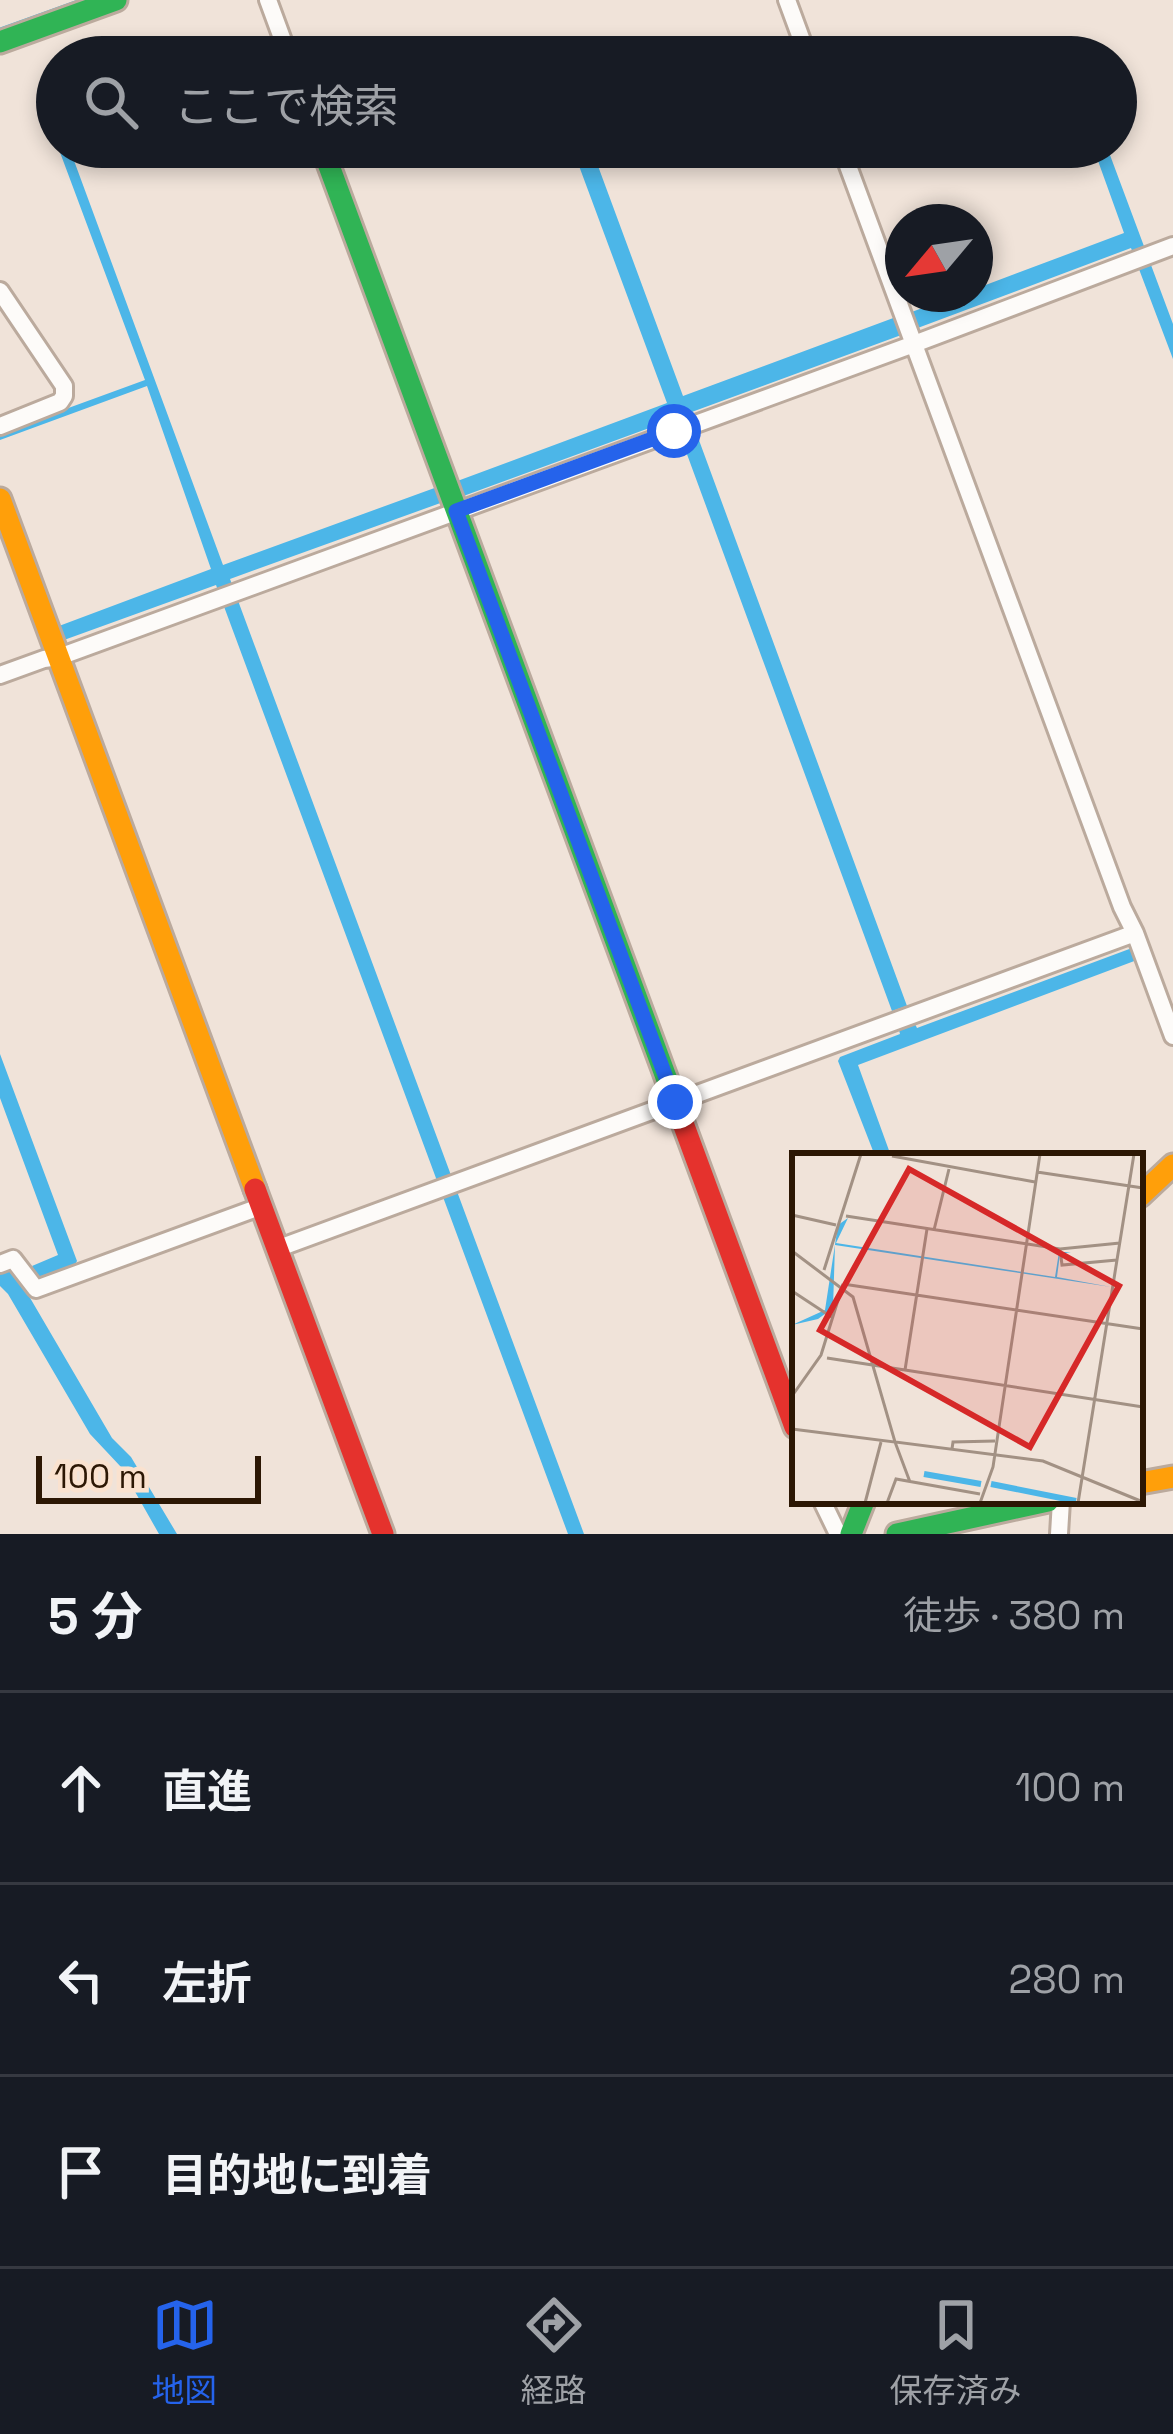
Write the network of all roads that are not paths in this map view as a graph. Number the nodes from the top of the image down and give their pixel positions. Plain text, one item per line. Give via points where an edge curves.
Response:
1 (116, 0) edge
2 (268, 0) edge
3 (787, 0) edge
4 (281, 36) edge
5 (800, 36) edge
6 (0, 42) edge
7 (330, 168) edge
8 (849, 168) edge
9 (1173, 246) edge
10 (0, 291) edge
11 (914, 344) junction
12 (0, 426) edge
13 (0, 499) edge
14 (456, 511) junction
15 (58, 657) junction
16 (0, 675) edge
17 (1135, 933) junction
18 (1173, 1036) edge
19 (675, 1102) junction
20 (1173, 1165) edge
21 (1143, 1193) edge
22 (262, 1206) junction
23 (279, 1249) junction
24 (0, 1264) edge
25 (792, 1419) edge
26 (1173, 1477) edge
27 (1143, 1482) edge
28 (823, 1504) edge
29 (863, 1504) edge
30 (1034, 1504) edge
31 (1061, 1504) edge
32 (383, 1534) edge
33 (838, 1534) edge
34 (851, 1534) edge
35 (897, 1534) edge
36 (1059, 1534) edge

1 - 6 main road
2 - 4 street
3 - 5 street
7 - 14 main road
8 - 11 street
9 - 11 street
10 - 12 street via 64,386 60,402
11 - 14 street
11 - 17 street
13 - 15 main road
14 - 15 street
14 - 19 main road
15 - 16 street
15 - 22 main road
17 - 18 street
17 - 19 street
19 - 23 street
19 - 25 main road
20 - 21 main road
22 - 23 main road
22 - 24 street via 36,1289 13,1258
23 - 32 main road
26 - 27 main road
28 - 33 street
29 - 34 main road
30 - 35 main road
31 - 36 street

